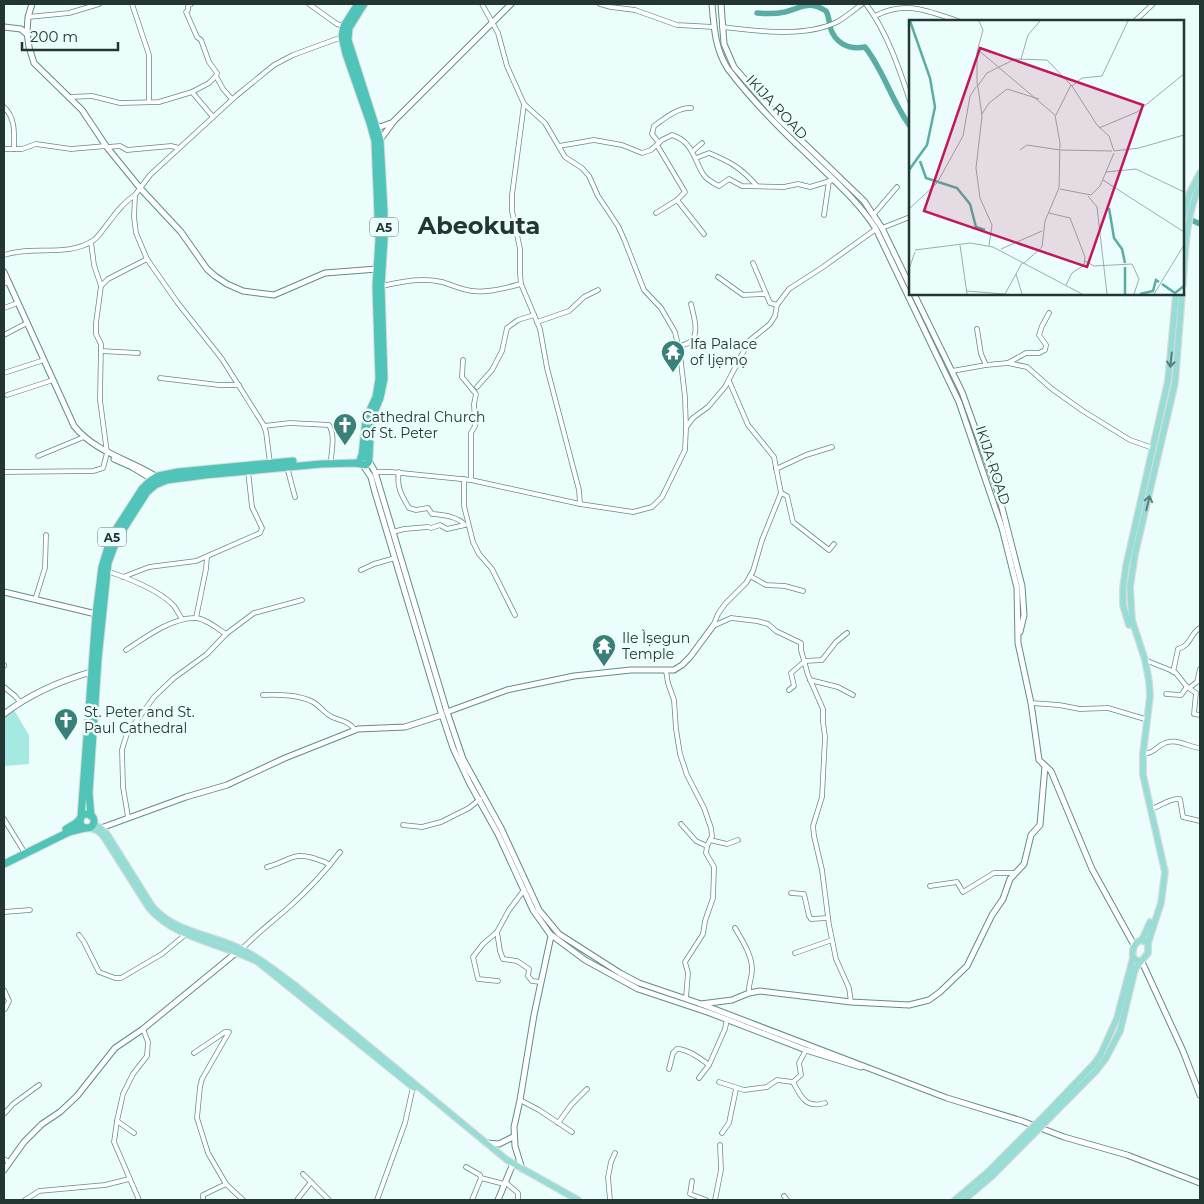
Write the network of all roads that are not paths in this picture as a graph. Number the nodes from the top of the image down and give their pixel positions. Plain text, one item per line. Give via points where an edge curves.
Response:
1 (32, 4) edge
2 (98, 4) edge
3 (132, 4) edge
4 (191, 4) edge
5 (309, 4) edge
6 (358, 4) edge
7 (364, 4) edge
8 (482, 4) edge
9 (510, 4) edge
10 (600, 4) edge
11 (712, 4) edge
12 (721, 4) edge
13 (864, 4) edge
14 (1153, 4) edge
15 (875, 16) junction
16 (28, 20) junction
17 (955, 20) edge
18 (1136, 20) edge
19 (492, 22) junction
20 (344, 26) junction
21 (4, 27) edge
22 (714, 27) junction
23 (17, 28) junction
24 (722, 28) junction
25 (28, 35) junction
26 (342, 37) junction
27 (216, 76) junction
28 (192, 92) junction
29 (70, 97) junction
30 (909, 97) edge
31 (232, 99) junction
32 (149, 102) junction
33 (524, 104) junction
34 (4, 107) edge
35 (691, 108) dead end
36 (213, 117) junction
37 (394, 122) junction
38 (376, 125) junction
39 (380, 140) junction
40 (702, 143) dead end
41 (658, 144) junction
42 (559, 146) junction
43 (107, 147) junction
44 (179, 148) junction
45 (4, 149) edge
46 (14, 149) junction
47 (692, 151) junction
48 (696, 158) junction
49 (1200, 173) edge
50 (831, 180) junction
51 (1200, 185) edge
52 (757, 186) junction
53 (897, 186) dead end
54 (140, 188) junction
55 (1186, 194) edge
56 (135, 195) junction
57 (677, 200) junction
58 (1184, 209) edge
59 (656, 213) dead end
60 (874, 214) junction
61 (824, 215) dead end
62 (909, 217) edge
63 (879, 228) junction
64 (704, 234) dead end
65 (91, 242) junction
66 (4, 254) edge
67 (147, 259) junction
68 (753, 263) dead end
69 (377, 269) junction
70 (4, 272) edge
71 (1184, 275) edge
72 (718, 277) dead end
73 (4, 281) edge
74 (521, 284) junction
75 (909, 284) edge
76 (101, 286) junction
77 (381, 286) junction
78 (598, 290) dead end
79 (909, 293) edge
80 (766, 294) junction
81 (910, 295) edge
82 (915, 295) edge
83 (1176, 295) edge
84 (1182, 295) edge
85 (16, 304) junction
86 (691, 304) dead end
87 (777, 305) junction
88 (4, 308) edge
89 (1049, 313) dead end
90 (534, 315) junction
91 (537, 322) junction
92 (24, 324) junction
93 (977, 329) dead end
94 (4, 335) edge
95 (679, 347) junction
96 (101, 351) junction
97 (138, 353) dead end
98 (463, 360) dead end
99 (41, 361) junction
100 (1008, 363) junction
101 (986, 365) junction
102 (952, 371) junction
103 (4, 374) edge
104 (160, 378) dead end
105 (50, 381) junction
106 (729, 381) junction
107 (239, 385) junction
108 (477, 387) dead end
109 (7, 395) dead end
110 (264, 426) junction
111 (686, 428) junction
112 (82, 438) junction
113 (832, 447) dead end
114 (1154, 448) junction
115 (107, 454) junction
116 (38, 456) dead end
117 (331, 459) junction
118 (364, 460) junction
119 (270, 463) junction
120 (287, 467) junction
121 (776, 469) junction
122 (248, 471) junction
123 (4, 472) edge
124 (205, 472) junction
125 (375, 472) junction
126 (399, 472) junction
127 (155, 478) junction
128 (464, 479) junction
129 (471, 480) junction
130 (781, 492) junction
131 (296, 497) dead end
132 (580, 504) junction
133 (466, 524) junction
134 (393, 532) junction
135 (46, 535) dead end
136 (834, 544) dead end
137 (207, 557) junction
138 (395, 558) junction
139 (361, 570) dead end
140 (107, 572) junction
141 (750, 576) junction
142 (123, 577) junction
143 (803, 591) dead end
144 (4, 592) edge
145 (35, 600) junction
146 (302, 600) dead end
147 (96, 614) junction
148 (515, 615) dead end
149 (196, 618) junction
150 (182, 619) junction
151 (713, 626) junction
152 (1200, 628) edge
153 (847, 633) dead end
154 (226, 634) junction
155 (1018, 643) junction
156 (126, 650) dead end
157 (1145, 660) junction
158 (805, 661) junction
159 (1200, 669) edge
160 (666, 671) junction
161 (91, 672) junction
162 (1173, 672) junction
163 (810, 680) junction
164 (4, 687) edge
165 (1188, 688) junction
166 (789, 690) dead end
167 (1166, 694) dead end
168 (262, 695) dead end
169 (853, 695) dead end
170 (20, 702) junction
171 (1031, 703) junction
172 (4, 714) edge
173 (444, 714) junction
174 (1200, 715) edge
175 (1145, 719) junction
176 (355, 730) junction
177 (1200, 748) edge
178 (1143, 754) junction
179 (1039, 760) junction
180 (484, 796) junction
181 (479, 800) junction
182 (1151, 809) junction
183 (91, 816) junction
184 (128, 817) junction
185 (81, 818) junction
186 (4, 819) edge
187 (1200, 821) edge
188 (681, 824) dead end
189 (403, 825) dead end
190 (89, 827) junction
191 (101, 828) junction
192 (710, 840) junction
193 (738, 840) dead end
194 (706, 846) junction
195 (23, 850) junction
196 (340, 852) dead end
197 (4, 860) edge
198 (4, 864) edge
199 (330, 865) junction
200 (267, 867) dead end
201 (1013, 873) junction
202 (930, 886) dead end
203 (524, 890) junction
204 (791, 894) dead end
205 (30, 910) dead end
206 (4, 912) edge
207 (828, 918) junction
208 (736, 928) dead end
209 (497, 932) junction
210 (186, 934) junction
211 (79, 935) dead end
212 (551, 936) junction
213 (832, 940) junction
214 (1140, 942) junction
215 (239, 950) junction
216 (795, 954) dead end
217 (1133, 958) junction
218 (1142, 964) junction
219 (498, 981) dead end
220 (541, 982) junction
221 (4, 990) edge
222 (749, 993) junction
223 (672, 997) junction
224 (686, 998) junction
225 (851, 1002) junction
226 (701, 1004) junction
227 (5, 1009) edge
228 (727, 1019) junction
229 (143, 1030) junction
230 (806, 1050) junction
231 (194, 1053) dead end
232 (1103, 1056) junction
233 (709, 1065) junction
234 (668, 1069) dead end
235 (699, 1078) dead end
236 (719, 1082) dead end
237 (793, 1082) junction
238 (907, 1082) junction
239 (39, 1085) dead end
240 (413, 1088) junction
241 (587, 1089) dead end
242 (736, 1089) junction
243 (1200, 1095) edge
244 (520, 1100) junction
245 (825, 1103) dead end
246 (4, 1114) edge
247 (117, 1121) junction
248 (558, 1123) junction
249 (572, 1132) dead end
250 (134, 1133) dead end
251 (722, 1133) dead end
252 (514, 1137) junction
253 (486, 1142) junction
254 (720, 1145) dead end
255 (615, 1153) dead end
256 (6, 1161) edge
257 (512, 1166) junction
258 (466, 1167) dead end
259 (522, 1169) junction
260 (4, 1170) edge
261 (302, 1174) dead end
262 (990, 1174) junction
263 (481, 1178) junction
264 (129, 1179) junction
265 (692, 1181) dead end
266 (311, 1182) junction
267 (504, 1183) junction
268 (1200, 1183) edge
269 (226, 1184) junction
270 (25, 1200) edge
271 (139, 1200) edge
272 (203, 1200) edge
273 (244, 1200) edge
274 (297, 1200) edge
275 (329, 1200) edge
276 (377, 1200) edge
277 (472, 1200) edge
278 (498, 1200) edge
279 (518, 1200) edge
280 (572, 1200) edge
281 (578, 1200) edge
282 (610, 1200) edge
283 (706, 1200) edge
284 (714, 1200) edge
285 (955, 1200) edge
286 (964, 1200) edge

1 - 16 street
2 - 16 street via 70,13
3 - 32 street via 149,55
4 - 27 street via 186,12
5 - 20 street
6 - 20 highway, A5
7 - 38 highway, A5 via 349,28 348,40
8 - 19 street
9 - 19 street
10 - 22 street via 635,10 677,25
11 - 22 street, IKIJA ROAD
12 - 24 street, IKIJA ROAD
13 - 15 street
13 - 24 street via 835,23 793,32
14 - 18 street
15 - 17 street via 898,6 913,6
15 - 30 street
16 - 23 street
16 - 25 street
19 - 33 street via 502,43 506,66
19 - 37 street
20 - 26 highway, A5
21 - 23 street
22 - 50 street, IKIJA ROAD via 723,61 735,78
23 - 25 street
24 - 60 street, IKIJA ROAD via 726,52 740,74 779,119
25 - 29 street via 34,62
26 - 31 street via 278,63
26 - 69 highway, A5 via 375,141 379,211
27 - 28 street
27 - 31 street
28 - 32 street
28 - 36 street
29 - 32 street via 92,96 120,103
29 - 43 street
31 - 36 street
33 - 42 street via 541,117
33 - 74 street via 512,195 520,249
34 - 46 street via 14,125
35 - 41 street via 675,112 654,126 652,134
36 - 44 street
37 - 38 street via 380,127
37 - 39 street
38 - 39 highway, A5
39 - 77 highway, A5 via 384,240
40 - 47 street
41 - 42 street via 642,153 594,140
41 - 47 street via 672,135 682,138
41 - 57 street via 685,192
42 - 95 street via 565,157 586,171 618,226 644,290 661,308
43 - 44 street via 120,146 127,150
43 - 46 street via 65,149 38,144
43 - 54 street
44 - 54 street
45 - 46 street
47 - 48 street
48 - 52 street via 709,153 724,159 739,168
48 - 52 street via 704,176 717,185 729,179 742,186
49 - 55 main road
50 - 52 street via 810,187 798,184 784,188
50 - 61 street
50 - 63 street, IKIJA ROAD via 856,201
51 - 71 main road via 1191,215
53 - 60 street
54 - 56 street
54 - 69 street via 181,232 210,272 242,291 274,295 325,273
55 - 58 main road
56 - 65 street via 124,203
56 - 67 street via 136,233
57 - 59 street
57 - 64 street
60 - 63 street, IKIJA ROAD
62 - 63 street
63 - 75 street, IKIJA ROAD
63 - 79 street, IKIJA ROAD
63 - 87 street via 789,289
65 - 66 street via 64,250 26,250
65 - 76 street
67 - 76 street
67 - 107 street
68 - 80 street
69 - 118 highway, A5 via 379,379 376,397 366,419
70 - 112 street
72 - 80 street via 743,295
73 - 85 street
74 - 77 street via 481,291 434,280
74 - 90 street
76 - 96 street via 96,334
77 - 118 highway, A5 via 384,379 371,420
78 - 91 street via 584,297 569,311
80 - 87 street via 770,303
81 - 155 street, IKIJA ROAD via 964,413 1002,528 1018,603
82 - 102 street, IKIJA ROAD
83 -> 114 main road via 1168,381
157 -> 84 main road via 1132,620 1130,577 1175,382
85 - 88 street
85 - 92 street
86 - 95 street via 695,321 693,339
87 - 106 street via 773,320 749,342
89 - 100 street via 1039,335 1046,345 1045,350 1026,353
90 - 91 street
90 - 108 street via 506,328 502,351 492,370
91 - 132 street
92 - 94 street
92 - 99 street
93 - 101 street
95 - 111 street
96 - 97 street
96 - 115 street via 100,400
98 - 129 street via 462,377 476,394 475,426 471,433
99 - 103 street
99 - 105 street
100 - 101 street
100 - 114 street via 1027,367 1083,411 1130,440
101 - 102 street
102 - 155 street, IKIJA ROAD via 998,492 1021,575 1024,615
104 - 107 street
105 - 109 street
105 - 112 street via 69,422
106 - 111 street
106 - 121 street via 748,425 774,457
107 - 110 street
110 - 117 street via 329,425 333,439
110 - 119 street
111 - 132 street via 685,450 676,472 662,497 652,507 633,512
112 - 115 street
112 - 116 street
113 - 121 street via 806,454
114 - 175 main road via 1123,588 1123,605 1143,661 1147,698
115 - 123 street via 104,466 96,471
115 - 127 street via 135,465
117 - 118 highway, A5
117 - 119 highway, A5
118 - 120 highway, A5
118 - 125 street
118 - 138 street
119 - 124 highway, A5
120 - 122 highway, A5
120 - 131 street
121 - 130 street
122 - 124 highway, A5
122 - 137 street via 252,507 262,531
124 - 127 highway, A5
124 - 140 highway, A5 via 167,480 150,488 117,539
125 - 126 street
125 - 134 street
126 - 128 street
126 - 133 street via 399,490 409,508 427,508 432,514 447,515
127 - 147 highway, A5 via 135,498 109,544 102,567
128 - 129 street
128 - 133 street
129 - 132 street
130 - 136 street via 787,496 793,522 826,549
130 - 141 street
133 - 134 street via 447,529 440,525
133 - 148 street via 479,554 492,569
134 - 173 street
135 - 145 street via 45,568
137 - 142 street via 148,568
137 - 149 street
138 - 139 street
138 - 173 street
140 - 142 street
140 - 183 highway, A5 via 89,793
141 - 143 street via 766,585
141 - 151 street via 725,604
142 - 150 street via 169,602
144 - 145 street
145 - 147 street
146 - 154 street via 254,613
147 - 161 highway, A5
149 - 150 street
149 - 154 street
150 - 156 street
151 - 158 street via 731,618 768,624 800,642
151 - 160 street via 682,665
152 - 162 street via 1187,644 1178,649
153 - 158 street via 822,660
154 - 184 street via 199,661 163,688 127,734 122,750
155 - 171 street
157 - 162 street
157 - 178 main road via 1150,696
158 - 163 street
158 - 166 street via 791,673 794,686
159 - 165 street via 1197,682
160 - 173 street via 631,670 574,676 502,691
160 - 192 street via 674,700 680,754 709,820
161 - 170 street
161 - 185 highway, A5
162 - 165 street
163 - 169 street via 838,687
163 - 207 street via 824,709 826,737 822,797 813,831
164 - 170 street
165 - 167 street via 1181,695
165 - 174 street via 1197,695 1194,714
168 - 176 street via 310,700 329,716 349,723
170 - 172 street
171 - 175 street via 1080,709 1108,708
171 - 179 street
173 - 176 street via 405,727
173 - 180 street via 463,759
173 - 181 street via 457,757
175 - 214 main road via 1141,775 1161,878 1158,902
176 - 184 street via 227,785
177 - 178 street via 1177,741 1163,743 1155,751
178 - 182 main road via 1143,775
179 - 201 street via 1045,766 1040,825 1030,835 1024,864
179 - 214 street via 1051,771 1092,869 1127,934
180 - 181 street
180 - 223 street via 538,910 559,934 620,973
181 - 189 street via 441,822 422,828
181 - 203 street
182 - 187 street via 1180,799 1183,817
182 - 214 main road via 1165,878 1161,903
183 - 185 highway via 86,814
183 - 190 highway via 94,820
184 - 191 street
185 - 190 highway via 80,824
185 - 195 highway via 72,826
186 - 195 street
188 - 194 street via 696,841
190 - 191 main road
190 - 198 highway via 68,832
190 - 210 main road via 104,837 156,917
191 - 215 main road via 159,914 188,930
192 - 193 street via 727,844
192 - 194 street
194 - 224 street via 714,867 712,898 703,934 685,962 688,973
195 - 197 highway
196 - 199 street
199 - 200 street via 302,855
199 - 215 street via 288,908
201 - 202 street via 994,873 963,892 957,882
201 - 225 street via 1003,899 967,966 940,992 929,1000 909,1005
203 - 209 street
203 - 212 street via 538,919
204 - 207 street via 804,894 811,919
205 - 206 street
207 - 213 street
208 - 222 street via 752,968
209 - 219 street via 473,957 478,979
209 - 220 street via 503,958 517,961 529,969 528,976 532,980
210 - 211 street via 162,954 121,978 99,972
210 - 215 main road
212 - 220 street
212 - 223 street via 585,960 638,988
213 - 216 street
213 - 225 street
214 - 217 main road
214 - 218 main road via 1149,949
215 - 229 street
215 - 240 main road via 293,989
215 - 253 main road via 260,959 296,986
217 - 218 main road
217 - 232 main road
218 - 232 main road via 1135,969 1120,1031
218 - 243 street via 1184,1051
220 - 244 street
221 - 227 street via 9,1001
222 - 225 street via 760,991
222 - 226 street via 732,1000
223 - 224 street
223 - 228 street
224 - 226 street
226 - 238 street
228 - 230 street
228 - 233 street
229 - 247 street via 148,1042 147,1056 123,1094
229 - 256 street via 115,1048 78,1096 42,1124
230 - 237 street via 798,1063 801,1075
230 - 238 street
231 - 269 street via 229,1032 202,1079 197,1118 208,1153
232 - 262 main road, bridge via 1096,1071
233 - 234 street via 676,1049
233 - 235 street
236 - 242 street
237 - 242 street via 778,1080 767,1087
237 - 245 street via 807,1103 817,1106
238 - 268 street
239 - 246 street
240 - 257 main road
240 - 276 street via 405,1123
241 - 248 street
242 - 251 street via 729,1123
244 - 248 street
244 - 252 street
247 - 250 street
247 - 264 street via 114,1142
248 - 249 street
252 - 253 street via 499,1144
252 - 259 street
253 - 259 main road
254 - 284 street via 721,1170
255 - 282 street via 608,1177
256 - 260 street
257 - 267 street
257 - 280 main road
258 - 263 street
259 - 281 main road
261 - 266 street
262 - 285 main road
262 - 286 main road
263 - 267 street
263 - 277 street
264 - 270 street via 105,1185 39,1191
264 - 271 street
265 - 283 street via 690,1194
266 - 274 street
266 - 275 street
267 - 278 street
267 - 279 street via 518,1193
269 - 272 street via 204,1195
269 - 273 street

